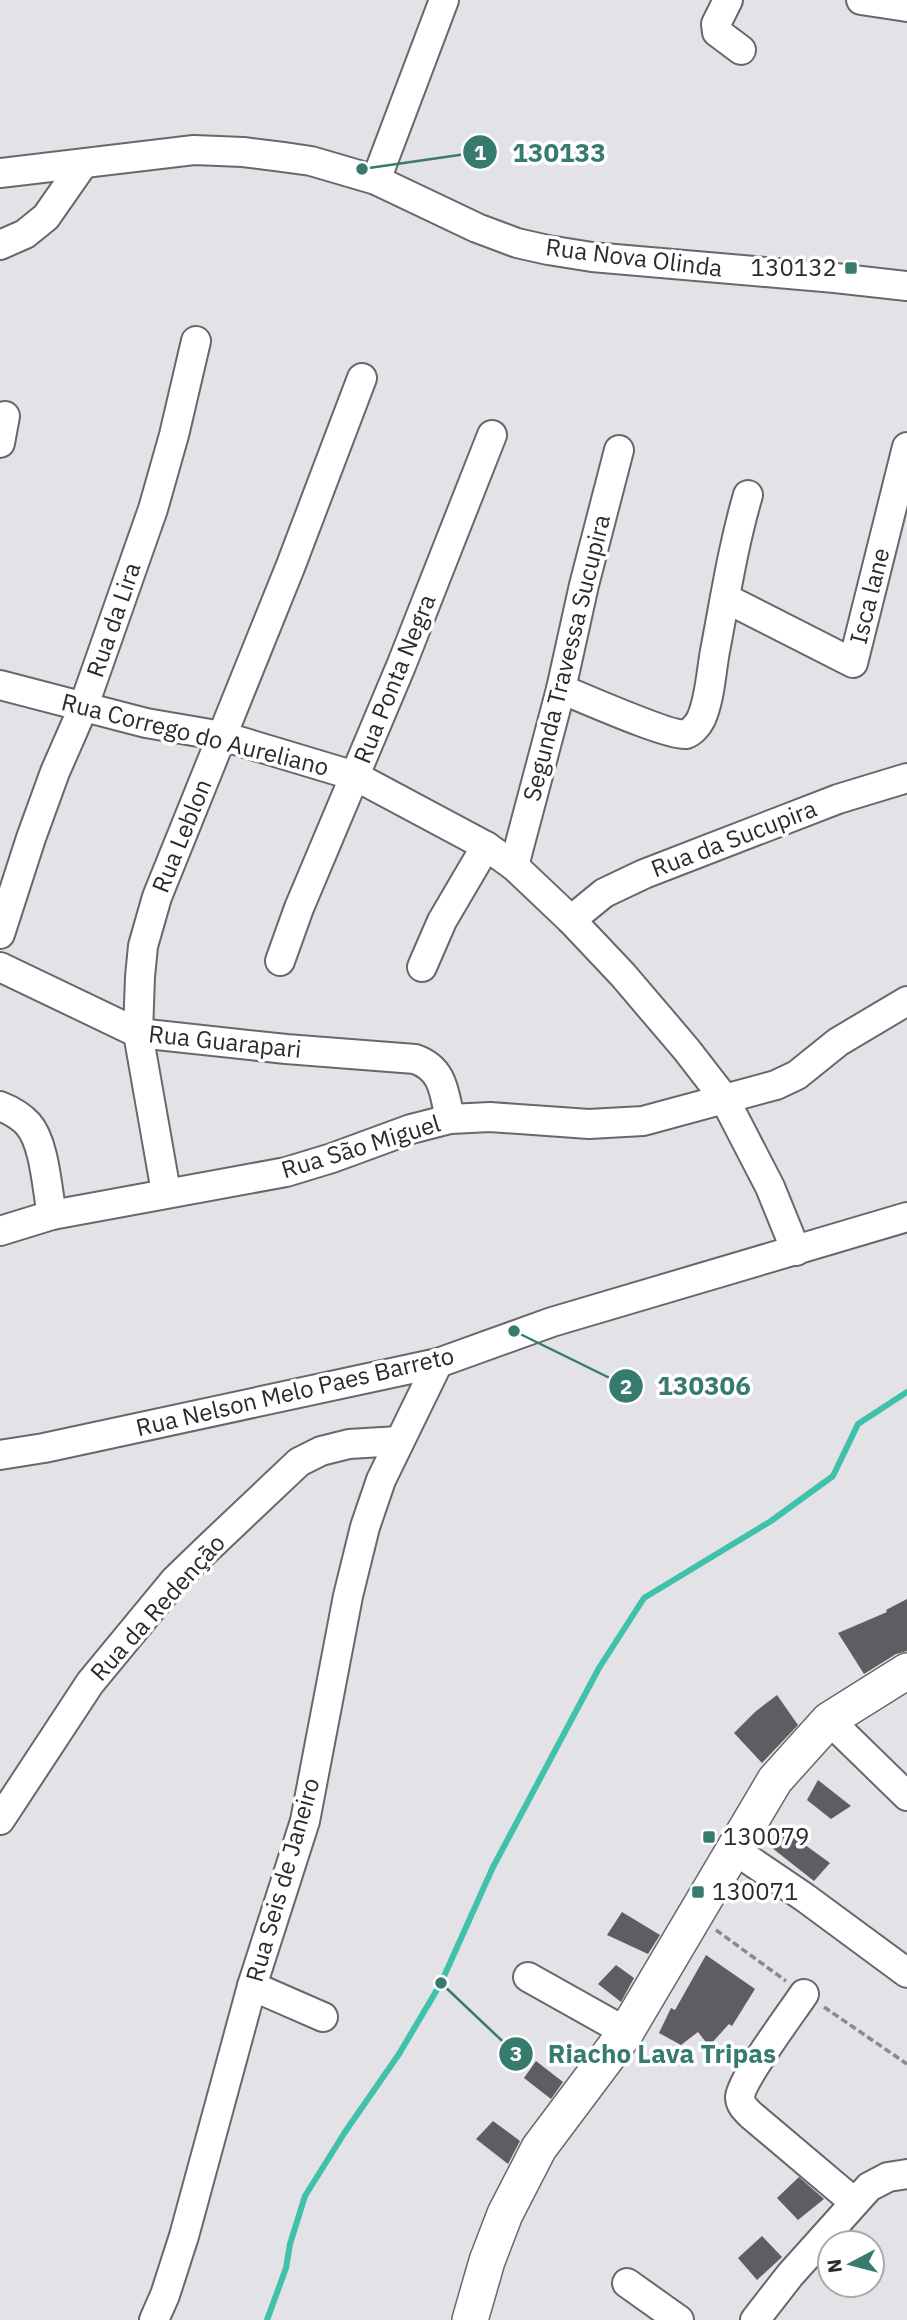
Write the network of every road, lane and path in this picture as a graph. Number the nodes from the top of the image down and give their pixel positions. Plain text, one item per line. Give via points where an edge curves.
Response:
1 (444, 0) edge
2 (728, 0) edge
3 (861, 0) edge
4 (907, 7) edge
5 (741, 50) dead end
6 (83, 164) junction
7 (0, 173) edge
8 (376, 180) junction
9 (0, 245) edge
10 (907, 286) edge
11 (196, 341) dead end
12 (362, 378) dead end
13 (492, 435) dead end
14 (907, 447) edge
15 (619, 450) dead end
16 (748, 495) dead end
17 (725, 598) junction
18 (0, 685) edge
19 (561, 689) junction
20 (83, 708) junction
21 (222, 736) junction
22 (355, 776) junction
23 (907, 778) edge
24 (486, 846) junction
25 (514, 866) junction
26 (571, 920) junction
27 (0, 933) edge
28 (280, 961) dead end
29 (0, 967) edge
30 (422, 967) dead end
31 (907, 1001) edge
32 (138, 1033) junction
33 (724, 1098) junction
34 (0, 1106) edge
35 (450, 1119) junction
36 (166, 1192) junction
37 (52, 1215) junction
38 (907, 1217) edge
39 (0, 1231) edge
40 (796, 1251) junction
41 (438, 1363) junction
42 (399, 1441) junction
43 (0, 1455) edge
44 (907, 1671) edge
45 (829, 1720) junction
46 (907, 1796) edge
47 (0, 1820) edge
48 (733, 1849) junction
49 (907, 1973) edge
50 (528, 1977) dead end
51 (253, 1986) junction
52 (804, 1994) dead end
53 (323, 2017) dead end
54 (626, 2032) junction
55 (907, 2174) edge
56 (854, 2202) junction
57 (626, 2283) dead end
58 (154, 2320) edge
59 (470, 2320) edge
60 (679, 2320) edge
61 (755, 2320) edge

1 - 8 street
2 - 5 street via 716,24 717,32
3 - 4 street
6 - 7 street, Rua Nova Olinda
6 - 8 street, Rua Nova Olinda via 194,150 243,152 311,161
6 - 9 street via 47,217
8 - 10 street, Rua Nova Olinda via 477,228 548,250
11 - 20 street, Rua da Lira via 153,509
12 - 21 street, Rua Leblon
13 - 22 street, Rua Ponta Negra
14 - 17 street, Isca lane via 853,663
15 - 19 street, Segunda Travessa Sucupira
16 - 17 street
17 - 19 street via 701,719 686,734 650,725
18 - 20 street, Rua Corrego do Aureliano
19 - 25 street, Segunda Travessa Sucupira
20 - 21 street, Rua Corrego do Aureliano
20 - 27 street, Rua da Lira via 55,772
21 - 22 street, Rua Corrego do Aureliano
21 - 32 street, Rua Leblon via 157,897 143,946
22 - 24 street, Rua Corrego do Aureliano
22 - 28 street, Rua Ponta Negra
23 - 26 street, Rua da Sucupira via 838,799 644,874 604,893
24 - 25 street, Rua Corrego do Aureliano
24 - 30 street via 442,921
25 - 26 street, Rua Corrego do Aureliano
26 - 33 street, Rua Corrego do Aureliano via 623,975
29 - 32 street, Rua Guarapari
31 - 33 street, Rua São Miguel via 838,1042 797,1075 776,1086
32 - 35 street, Rua Guarapari via 415,1059 434,1068
32 - 36 street, Rua Leblon
33 - 35 street, Rua São Miguel via 643,1121 589,1124
33 - 40 street, Rua Corrego do Aureliano via 770,1187
34 - 37 street via 29,1125 38,1143
35 - 36 street, Rua São Miguel via 286,1172
36 - 37 street, Rua São Miguel
37 - 39 street, Rua São Miguel
38 - 40 street, Rua Nelson Melo Paes Barreto
40 - 41 street, Rua Nelson Melo Paes Barreto via 565,1318
41 - 42 street, Rua Seis de Janeiro
41 - 43 street, Rua Nelson Melo Paes Barreto
42 - 47 street, Rua da Redenção via 349,1444 299,1462 206,1550 90,1683
42 - 51 street, Rua Seis de Janeiro via 365,1527 305,1821
44 - 45 main road
45 - 46 street
45 - 48 main road via 775,1780
48 - 49 street
48 - 54 main road
50 - 54 street
51 - 53 street
51 - 58 street, Rua Seis de Janeiro via 184,2236
52 - 56 street via 740,2097 751,2115
54 - 59 main road via 539,2148 501,2226
55 - 56 street via 869,2187
56 - 61 street
57 - 60 street

